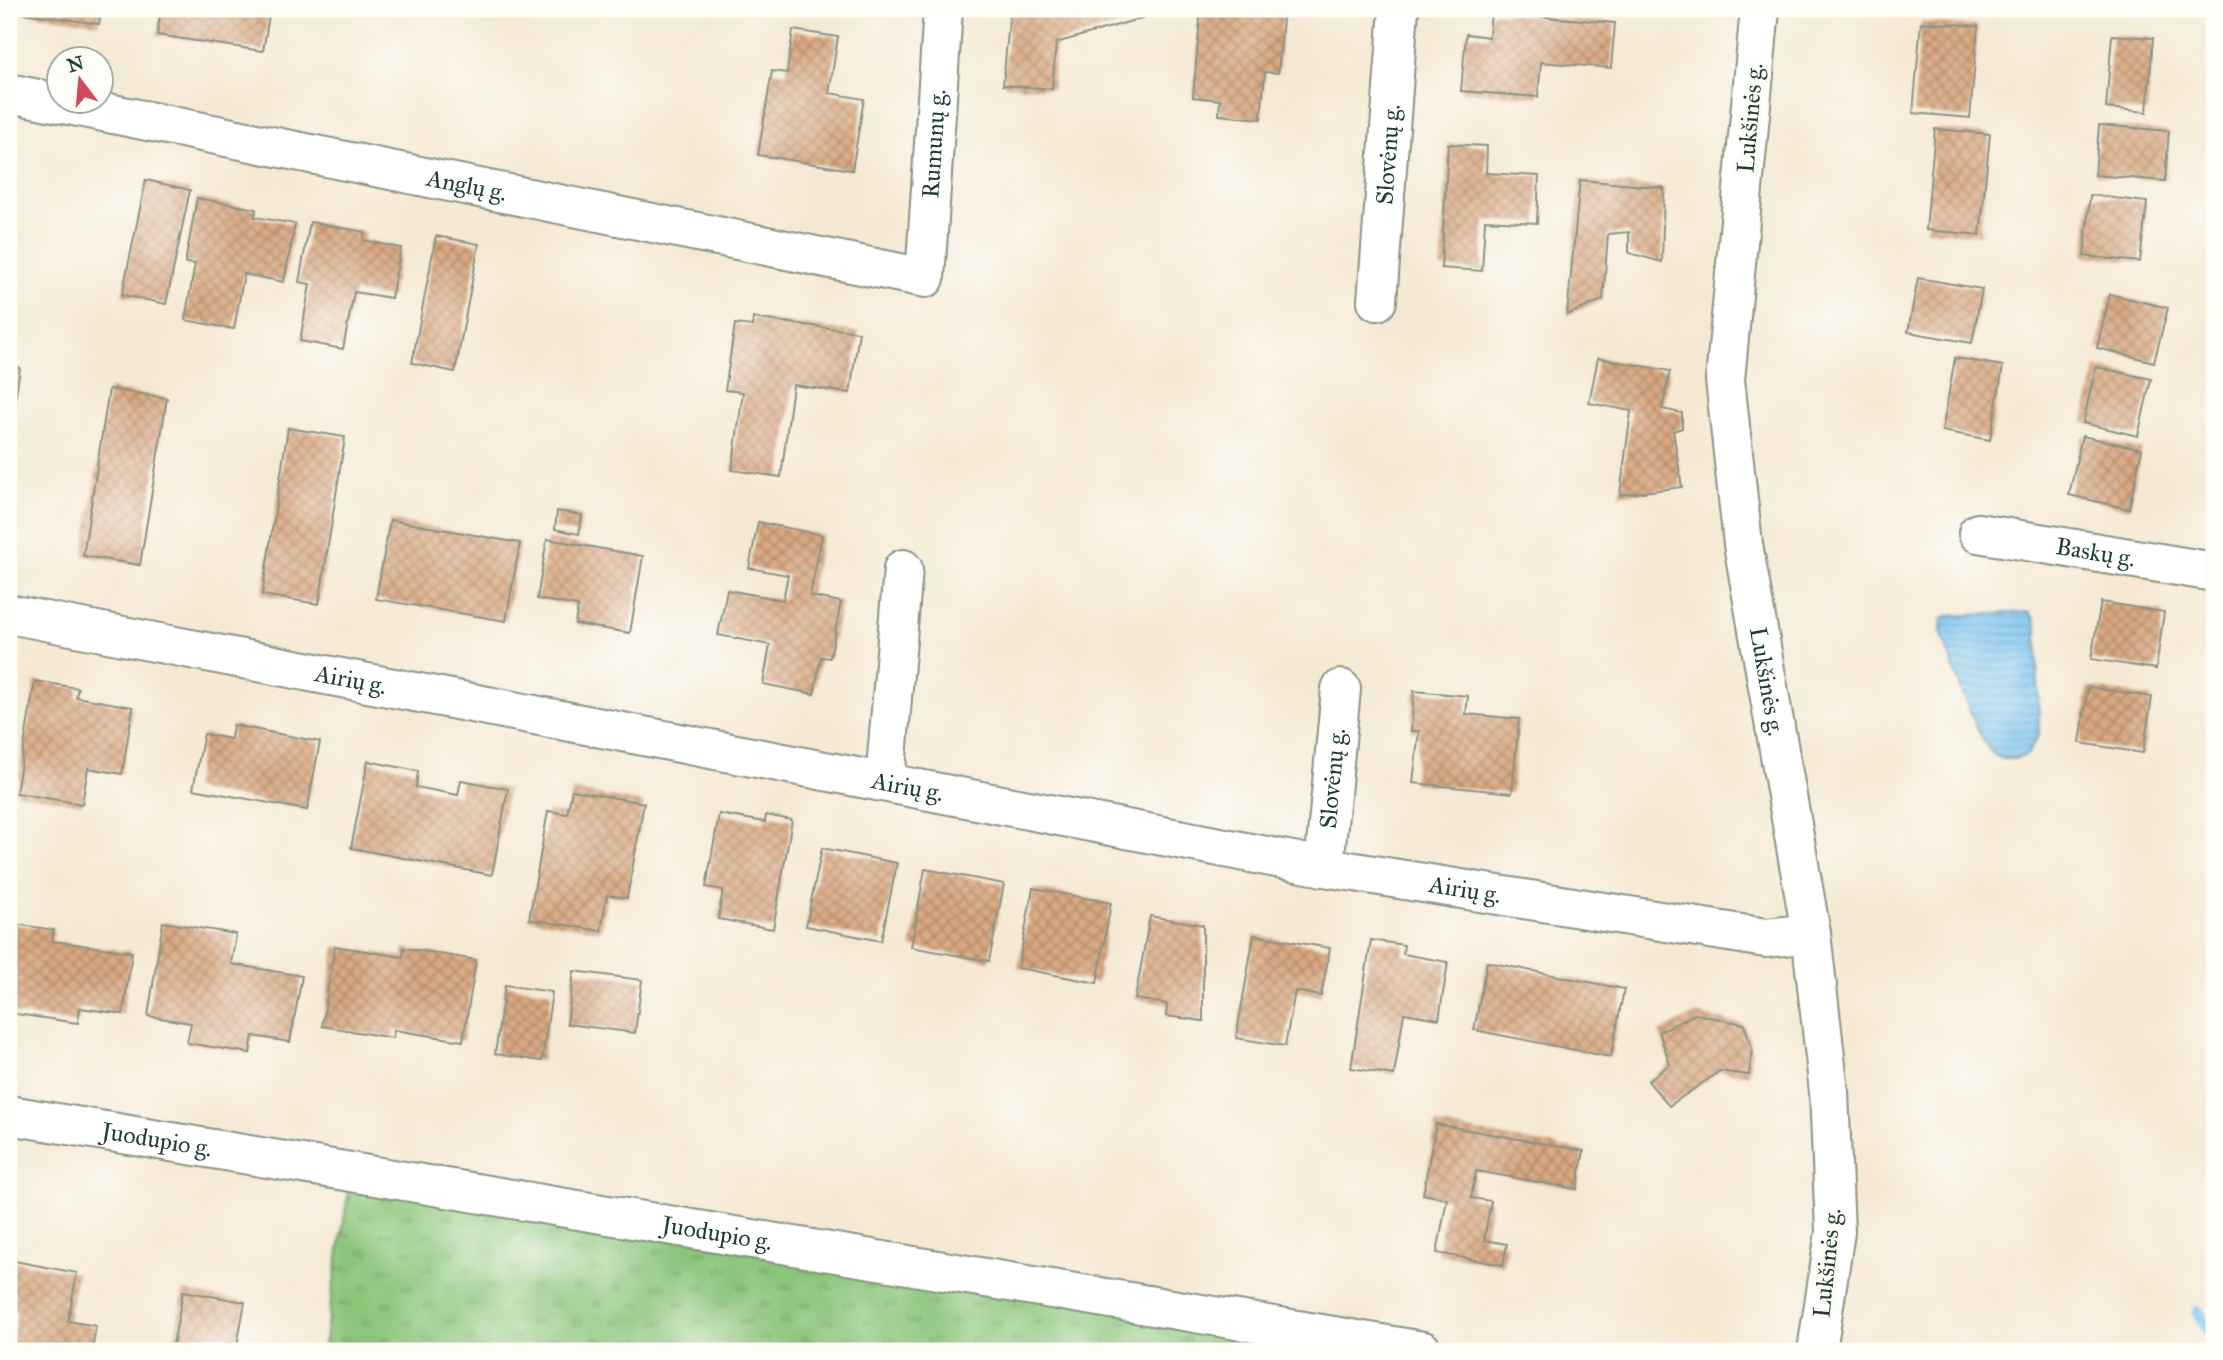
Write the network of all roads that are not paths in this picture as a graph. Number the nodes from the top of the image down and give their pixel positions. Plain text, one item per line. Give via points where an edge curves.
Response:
1 (943, 9) edge
2 (1399, 9) edge
3 (1760, 9) edge
4 (9, 93) edge
5 (925, 278) joint
6 (1377, 301) dead end
7 (1978, 533) dead end
8 (903, 569) dead end
9 (2214, 572) edge
10 (9, 614) edge
11 (1341, 689) dead end
12 (886, 781) junction
13 (1324, 867) junction
14 (1811, 933) junction
15 (9, 1115) edge
16 (1423, 1351) edge
17 (1817, 1351) edge

1 - 5 street, Rumunų g.
2 - 6 street, Slovėnų g.
3 - 14 street, Lukšinės g. via 1725,380 1743,544
4 - 5 street, Anglų g.
7 - 9 street, Baskų g.
8 - 12 street
10 - 12 street, Airių g.
11 - 13 street, Slovėnų g.
12 - 13 street, Airių g.
13 - 14 street, Airių g. via 1766,939
14 - 17 street, Lukšinės g. via 1829,1092 1835,1232
15 - 16 street, Juodupio g.

